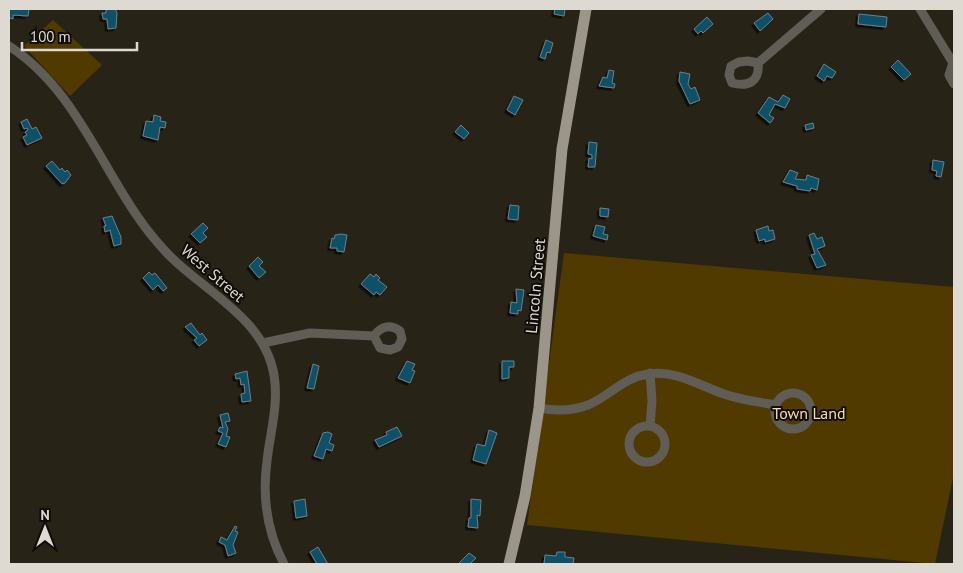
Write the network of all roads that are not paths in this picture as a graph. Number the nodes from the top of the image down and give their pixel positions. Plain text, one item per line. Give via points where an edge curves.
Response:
1 (586, 9) edge
2 (821, 9) edge
3 (920, 9) edge
4 (9, 46) edge
5 (954, 62) edge
6 (758, 63) dead end
7 (954, 84) edge
8 (374, 336) dead end
9 (263, 343) junction
10 (650, 373) junction
11 (776, 405) junction
12 (539, 408) junction
13 (650, 426) junction
14 (284, 564) edge
15 (509, 564) edge

1 - 12 main road, Lincoln Street via 562,149
2 - 6 street
3 - 5 street
4 - 9 street, West Street via 27,58 65,99 128,204 156,242 250,326
5 - 7 street via 949,74
8 - 9 street via 310,333
9 - 14 street, West Street via 274,375 276,395 266,462 266,512 275,548
10 - 11 street via 677,374 723,394
10 - 12 street via 628,379 589,405 565,410
10 - 13 street
11 - 11 street via 777,420 785,428 803,427 811,418 811,405 803,395 785,394
12 - 15 main road, Lincoln Street via 527,488
13 - 13 street via 634,431 628,441 630,453 644,463 661,456 665,444 661,433

